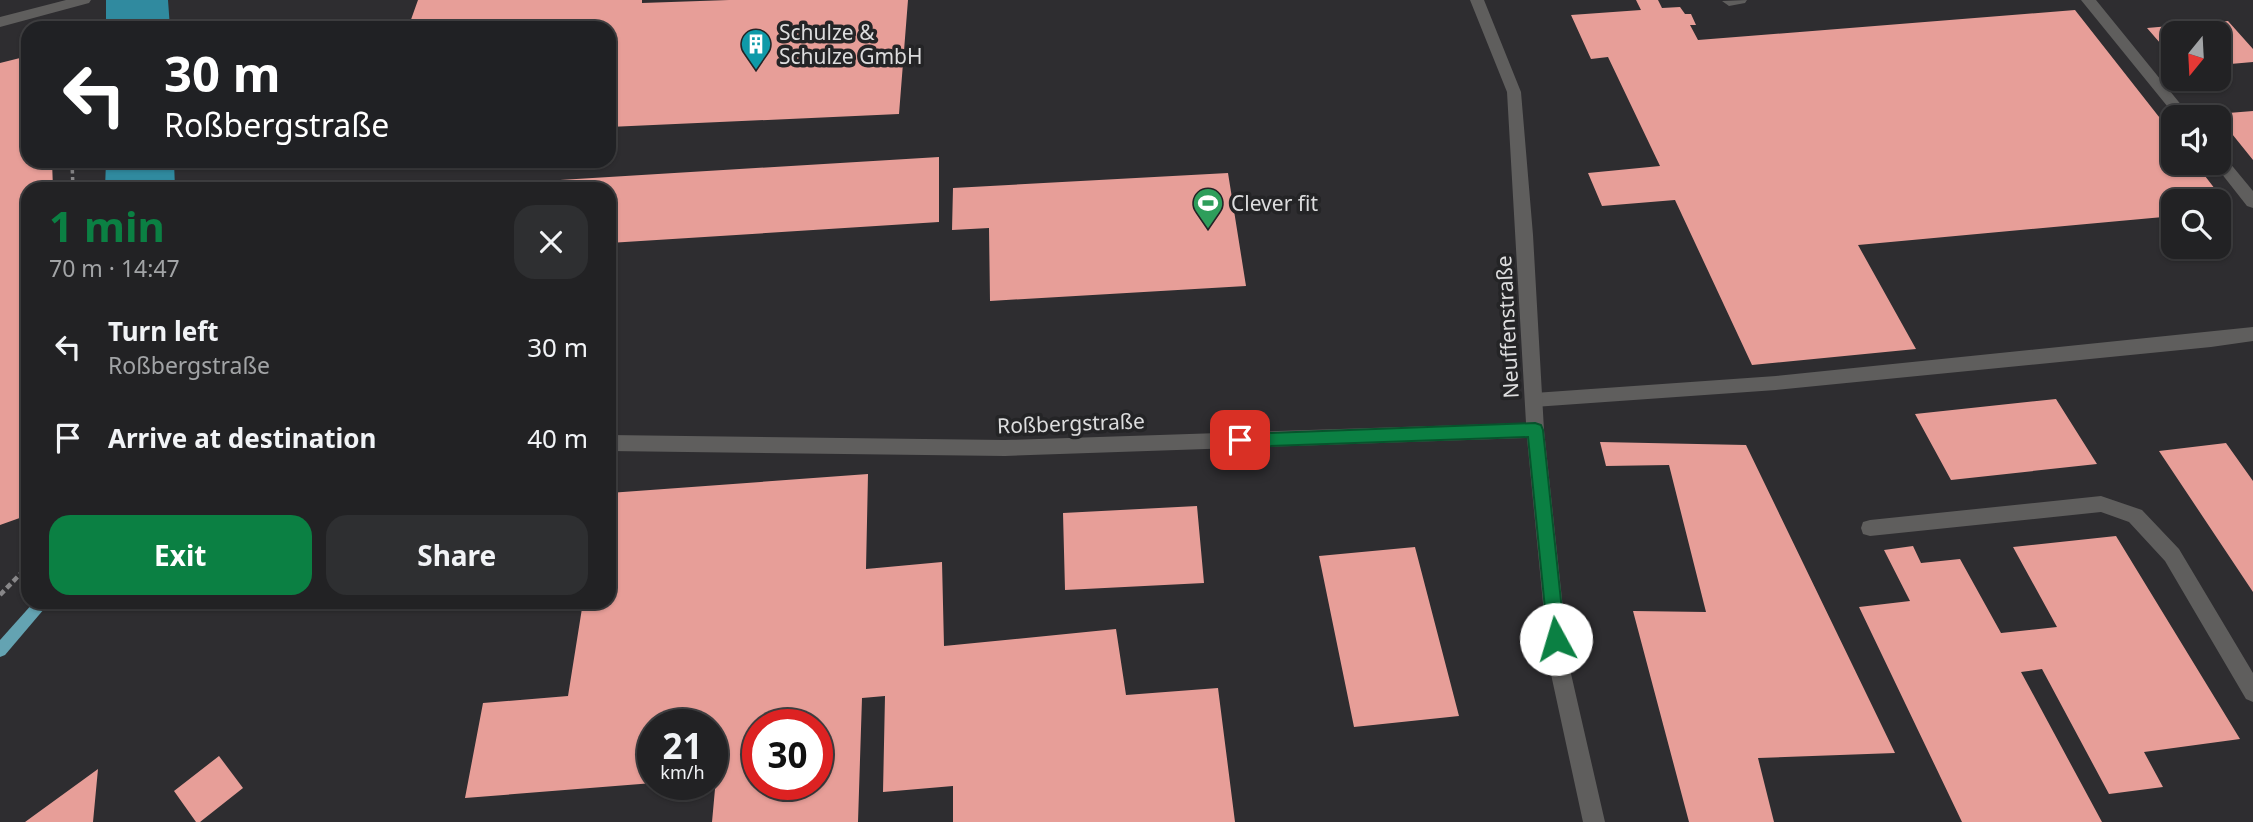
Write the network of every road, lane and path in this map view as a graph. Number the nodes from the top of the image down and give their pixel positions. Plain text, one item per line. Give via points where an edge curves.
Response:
1 (84, 0) edge
2 (1477, 0) edge
3 (2088, 0) edge
4 (0, 22) edge
5 (2174, 105) edge
6 (2231, 175) edge
7 (2253, 202) edge
8 (2253, 334) edge
9 (1534, 400) junction
10 (1535, 430) junction
11 (616, 443) edge
12 (1870, 528) dead end
13 (21, 573) edge
14 (0, 595) edge
15 (2253, 692) edge
16 (1594, 822) edge

1 - 4 street
2 - 9 street, Neuffenstraße via 1514,92
3 - 5 street
6 - 7 street
8 - 9 street via 1776,383
9 - 10 street, Neuffenstraße
10 - 11 street, Roßbergstraße via 1005,449
10 - 16 street, Neuffenstraße via 1559,665
12 - 15 street via 2101,504 2134,516 2172,555
13 - 14 path

